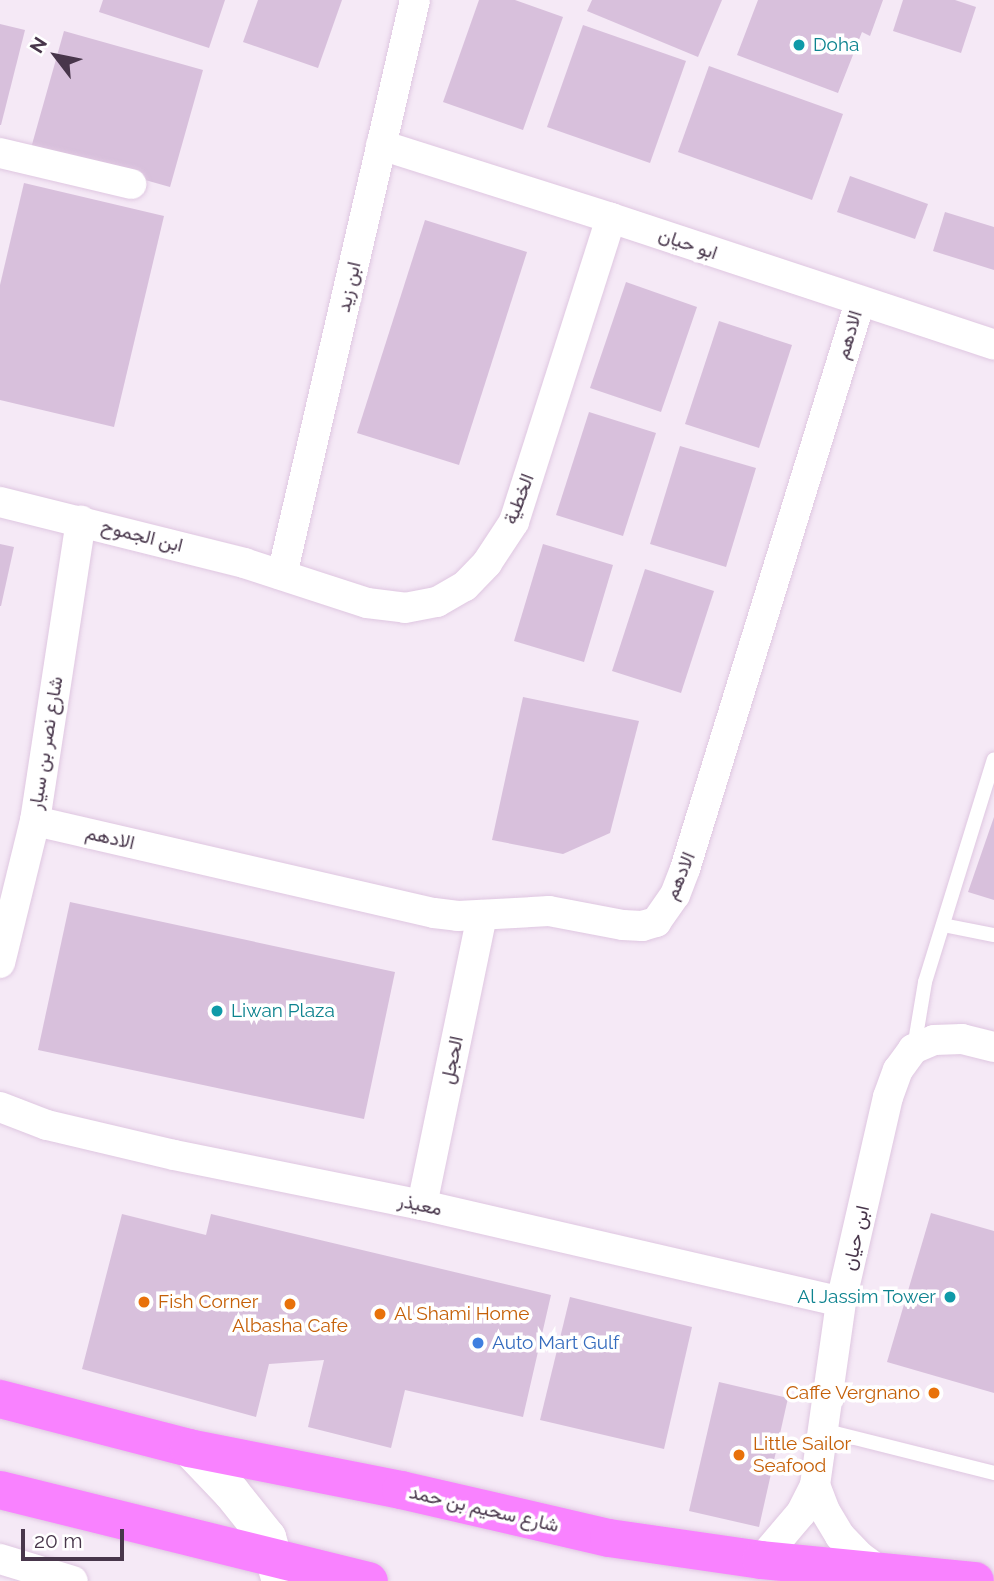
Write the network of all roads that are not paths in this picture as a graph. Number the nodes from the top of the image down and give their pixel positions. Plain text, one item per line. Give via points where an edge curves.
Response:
1 (415, 0) edge
2 (381, 145) junction
3 (0, 153) edge
4 (131, 184) dead end
5 (611, 218) junction
6 (860, 302) junction
7 (994, 345) edge
8 (0, 502) edge
9 (81, 521) junction
10 (282, 575) junction
11 (994, 759) edge
12 (34, 821) junction
13 (482, 915) junction
14 (943, 925) junction
15 (994, 934) edge
16 (0, 963) edge
17 (994, 1047) edge
18 (914, 1049) junction
19 (0, 1107) edge
20 (422, 1205) junction
21 (841, 1302) junction
22 (0, 1399) edge
23 (823, 1430) junction
24 (189, 1448) junction
25 (994, 1473) edge
26 (814, 1485) junction
27 (0, 1490) edge
28 (761, 1560) junction
29 (6, 1567) edge
30 (278, 1570) edge
31 (882, 1573) junction
32 (73, 1581) edge
33 (369, 1581) edge
34 (975, 1581) edge

1 - 2 street, ابن زيد
2 - 5 street, ابو حيان
2 - 10 street, ابن زيد
3 - 4 street
5 - 6 street, ابو حيان
5 - 10 street, الخطية via 514,522 487,563 465,586 437,603 405,608 367,603
6 - 7 street, ابو حيان
6 - 13 street, الادهم via 675,895 656,922 642,926 549,911
8 - 9 street, ابن الجموح
9 - 10 street, ابن الجموح
9 - 12 street, شارع نصر بن سيار
11 - 14 lane
12 - 13 street, الادهم via 434,913
12 - 16 street, شارع نصر بن سيار
13 - 20 street, الحجل
14 - 15 lane
14 - 18 lane via 925,982
17 - 18 street via 962,1039 934,1040
18 - 21 street, ابن حيان via 898,1070 888,1097
19 - 20 street, معيذر via 60,1128
20 - 21 street, معيذر
21 - 23 street, ابن حيان
22 - 24 highway, شارع سحيم بن حمد
23 - 25 lane
23 - 26 street, ابن حيان
24 - 28 highway, شارع سحيم بن حمد via 610,1538
24 - 30 street via 267,1537
26 - 28 street, ابن حيان via 801,1513
26 - 31 street via 840,1536
27 - 30 highway
28 - 31 highway, شارع سحيم بن حمد
29 - 32 street
30 - 33 highway
31 - 34 highway, شارع سحيم بن حمد

